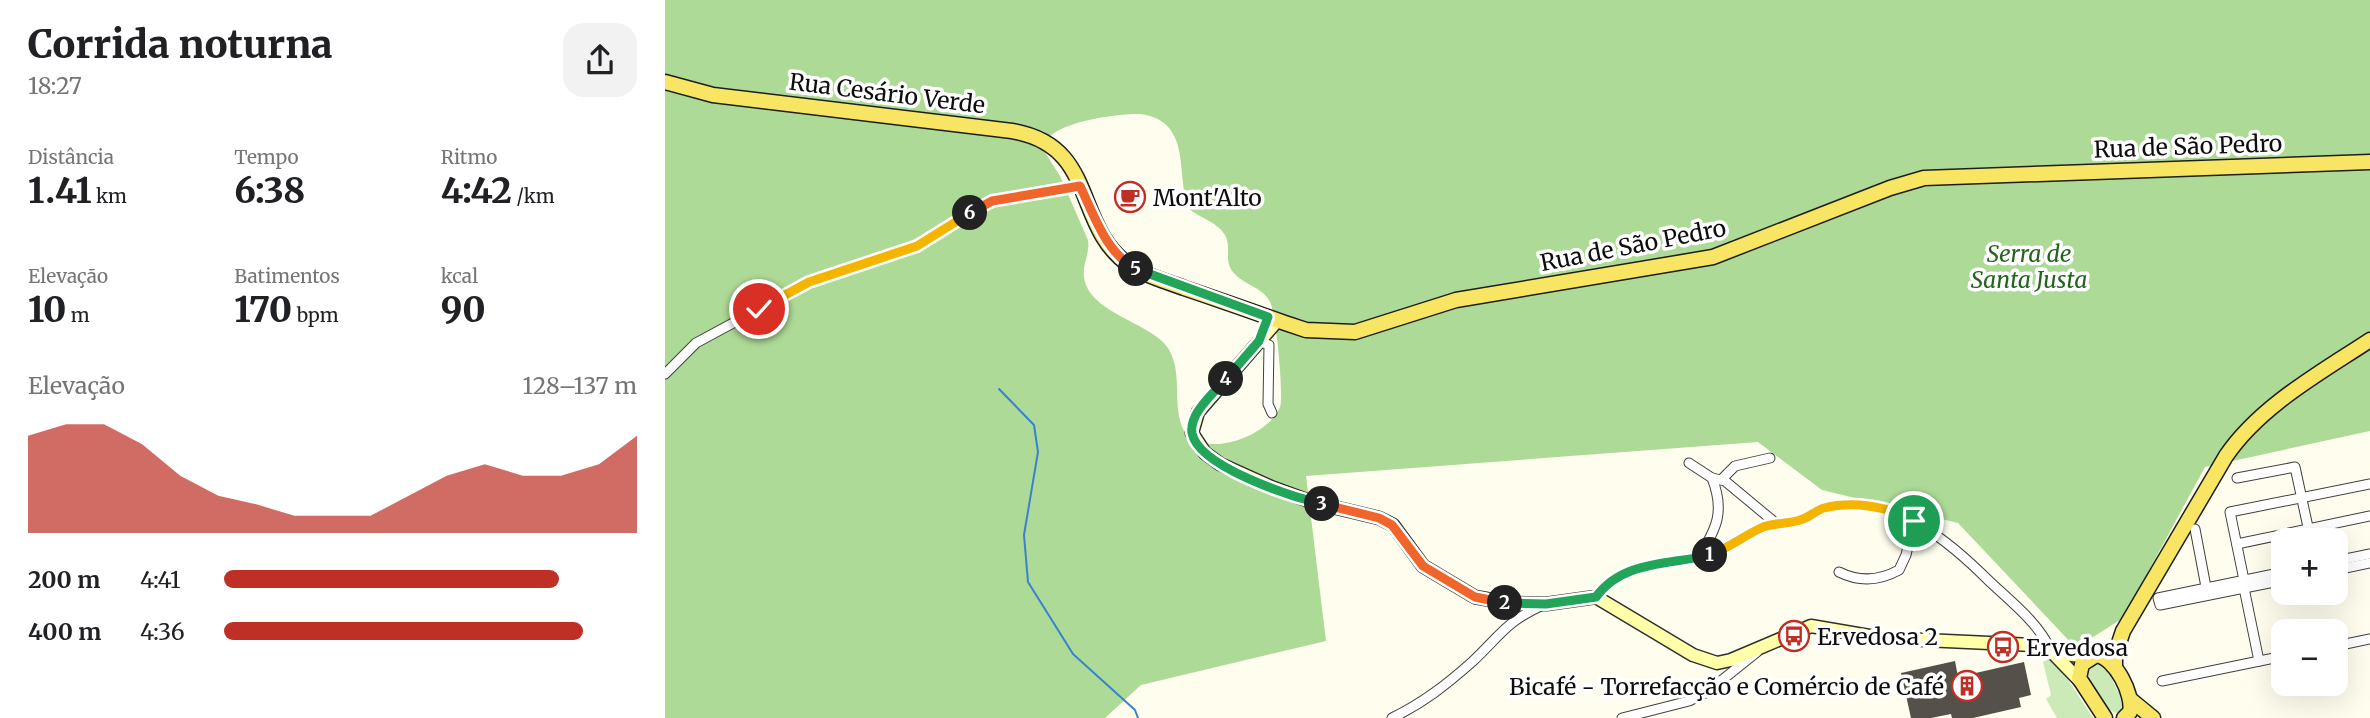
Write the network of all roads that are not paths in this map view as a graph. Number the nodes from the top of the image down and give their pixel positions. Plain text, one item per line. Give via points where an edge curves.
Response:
1 (665, 82) edge
2 (2370, 162) edge
3 (1080, 186) junction
4 (1273, 319) junction
5 (2370, 340) edge
6 (1259, 341) junction
7 (665, 374) edge
8 (1272, 413) dead end
9 (1770, 458) dead end
10 (1689, 463) dead end
11 (2237, 478) dead end
12 (1717, 479) junction
13 (2370, 484) edge
14 (1741, 495) junction
15 (2302, 498) junction
16 (1720, 505) junction
17 (2370, 516) edge
18 (1914, 521) junction
19 (1778, 525) junction
20 (2308, 528) edge
21 (2313, 528) edge
22 (2195, 529) dead end
23 (2271, 537) edge
24 (2237, 544) junction
25 (2370, 554) edge
26 (1699, 557) junction
27 (2348, 559) edge
28 (2370, 563) edge
29 (2348, 568) edge
30 (1839, 572) dead end
31 (2271, 576) edge
32 (2271, 581) edge
33 (2244, 584) junction
34 (2206, 587) junction
35 (1596, 597) junction
36 (1546, 604) junction
37 (2123, 631) junction
38 (2370, 639) edge
39 (2348, 644) edge
40 (1763, 646) junction
41 (2051, 651) junction
42 (2096, 656) junction
43 (2271, 659) edge
44 (2259, 661) junction
45 (2115, 666) junction
46 (2162, 681) dead end
47 (2081, 682) junction
48 (2131, 700) junction
49 (2097, 712) edge
50 (1392, 718) edge
51 (1622, 718) edge
52 (2105, 718) edge
53 (2124, 718) edge
54 (2153, 718) edge

1 - 3 main road, Rua Cesário Verde via 713,95 1030,134 1057,148
2 - 4 main road, Rua de São Pedro via 1924,178 1713,257 1456,300 1355,332 1306,330
3 - 4 main road, Rua de São Pedro via 1108,243 1129,265
3 - 7 street via 992,201 917,246 809,282 696,343
4 - 6 street
5 - 37 main road via 2243,431
6 - 8 street via 1269,345 1268,404
6 - 36 street via 1198,412 1192,433 1205,453 1271,487 1379,518 1392,525 1423,566 1475,597
9 - 12 street via 1735,466
10 - 12 street
11 - 15 street via 2295,467
12 - 14 street
12 - 16 street
13 - 15 street
14 - 16 street via 1728,497
14 - 19 street
15 - 20 street
15 - 24 street via 2231,512
16 - 26 street via 1717,523
17 - 21 street
18 - 19 street via 1892,510 1850,505 1823,508 1803,520
18 - 30 street via 1899,570 1865,579
18 - 41 street via 1974,566 2038,630
19 - 26 street
22 - 34 street
23 - 24 street
24 - 33 street
25 - 27 street
26 - 35 street via 1638,567 1603,587
28 - 29 street
31 - 33 street
32 - 33 street
33 - 34 street
33 - 34 street via 2160,605 2158,598
33 - 44 street
35 - 36 street
35 - 40 street via 1693,655 1717,663
36 - 50 street via 1505,626 1433,696
37 - 42 main road
37 - 45 main road
38 - 39 street
40 - 41 street via 1811,626 1881,638 2033,645
40 - 51 street via 1707,692
41 - 42 street
41 - 47 street
42 - 45 main road
42 - 47 main road via 2080,668
43 - 44 street
44 - 46 street
45 - 48 main road
47 - 49 main road
48 - 53 main road
48 - 54 main road
49 - 52 main road

